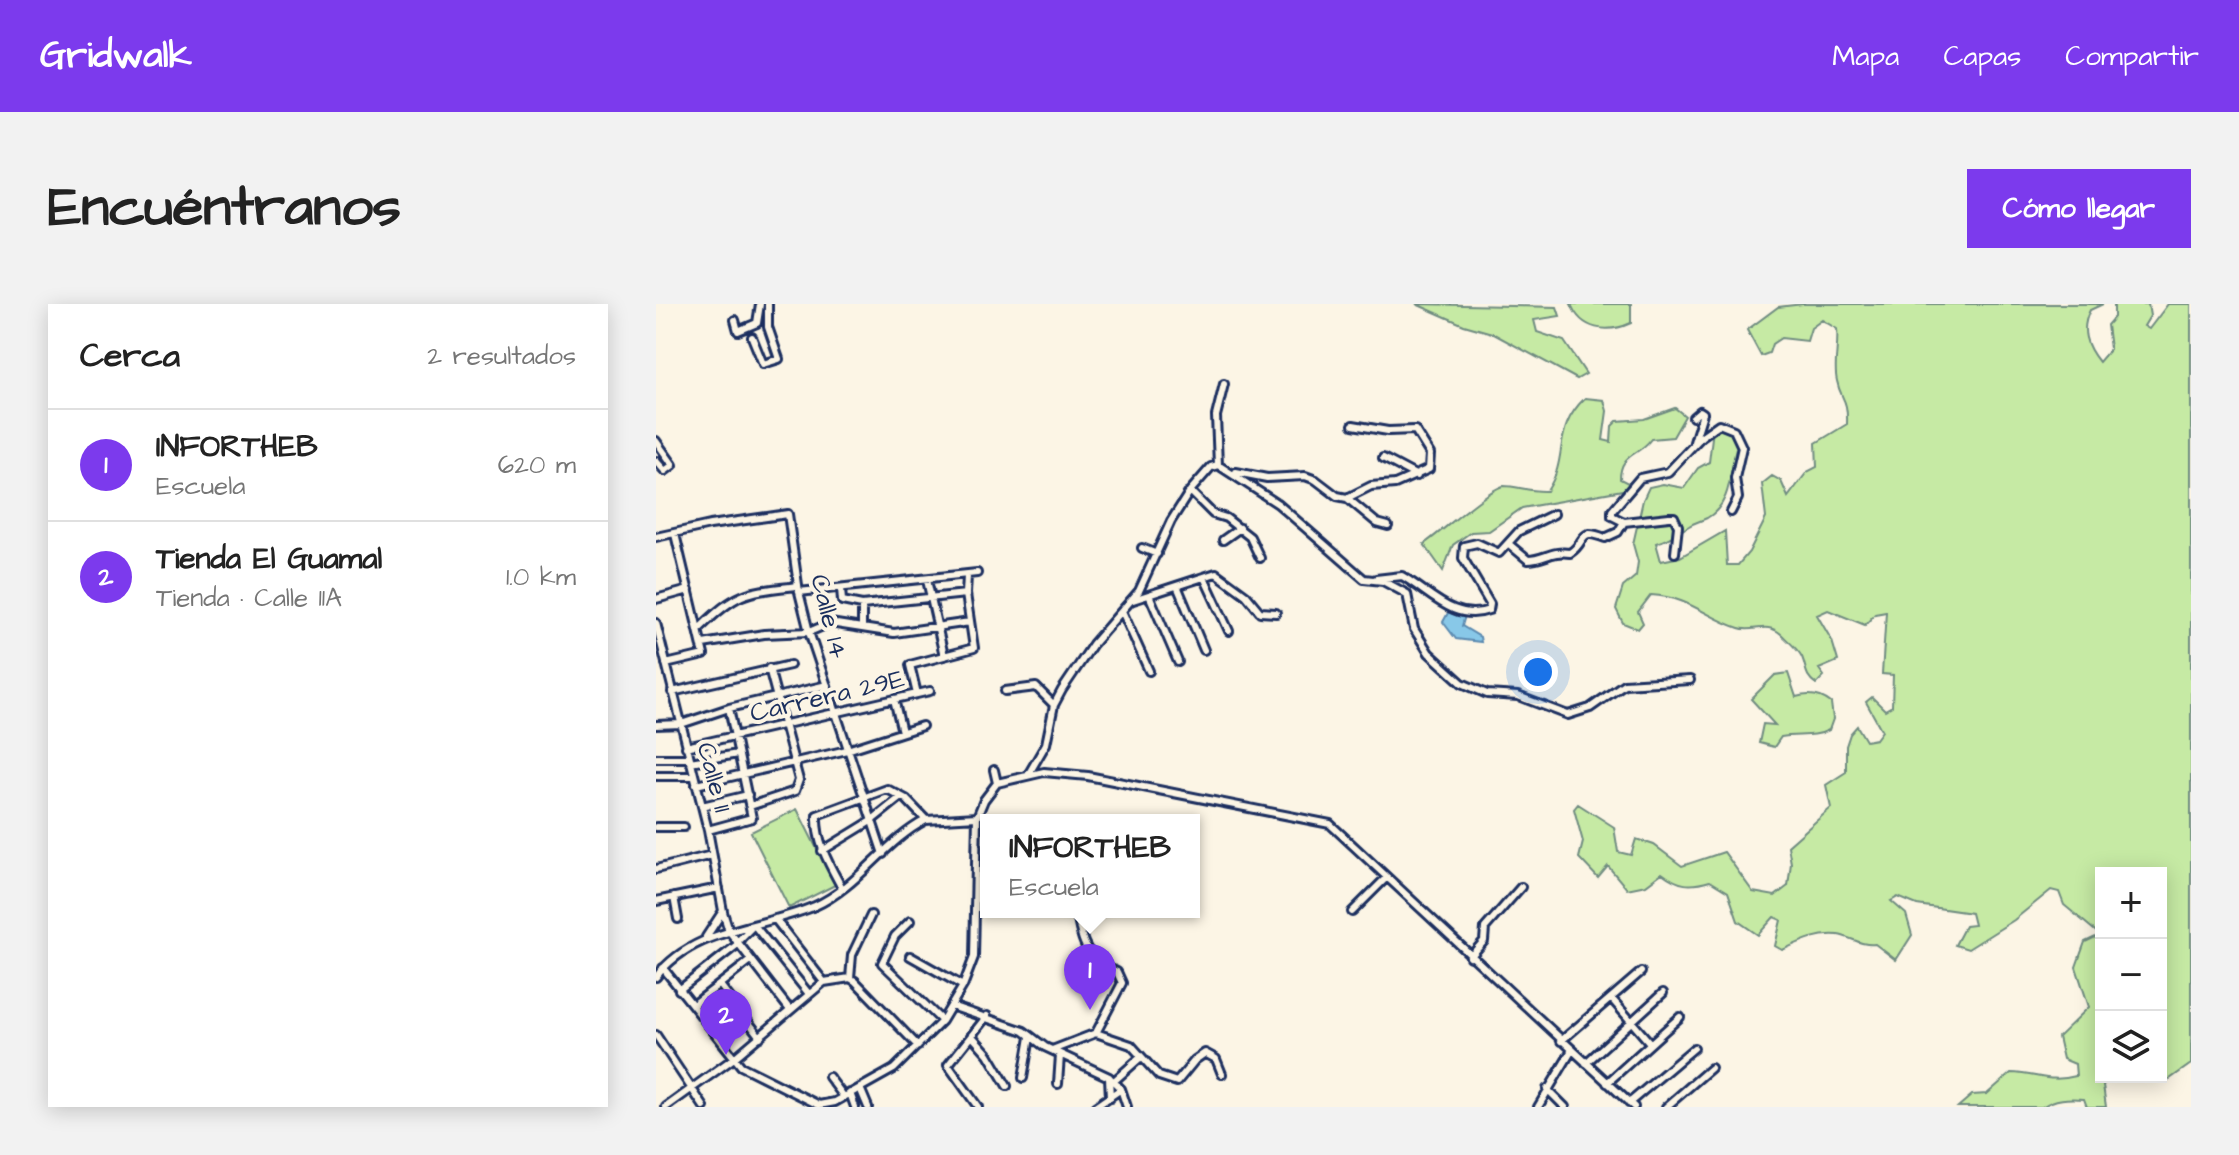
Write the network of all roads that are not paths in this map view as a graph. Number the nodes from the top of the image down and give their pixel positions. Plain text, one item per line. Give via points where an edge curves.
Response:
1 (760, 304) edge
2 (768, 304) edge
3 (735, 320) dead end
4 (752, 337) dead end
5 (1224, 384) dead end
6 (1693, 417) dead end
7 (1353, 425) dead end
8 (656, 441) edge
9 (1693, 445) junction
10 (1383, 458) dead end
11 (656, 461) edge
12 (1218, 465) junction
13 (1232, 472) junction
14 (1417, 476) junction
15 (1190, 491) junction
16 (1347, 498) junction
17 (1731, 512) dead end
18 (1554, 514) dead end
19 (1624, 522) junction
20 (1388, 526) dead end
21 (1240, 528) junction
22 (675, 534) junction
23 (656, 537) edge
24 (1223, 540) dead end
25 (1510, 545) junction
26 (1142, 548) dead end
27 (1675, 553) dead end
28 (1157, 554) junction
29 (1260, 558) dead end
30 (977, 573) dead end
31 (967, 576) junction
32 (1204, 577) junction
33 (927, 580) junction
34 (1372, 580) junction
35 (841, 588) junction
36 (1178, 588) junction
37 (799, 589) junction
38 (689, 590) junction
39 (966, 594) junction
40 (1150, 597) junction
41 (931, 598) junction
42 (656, 599) edge
43 (1130, 601) junction
44 (862, 605) junction
45 (1122, 611) junction
46 (1276, 613) dead end
47 (970, 622) junction
48 (656, 623) edge
49 (862, 626) junction
50 (700, 628) junction
51 (938, 628) junction
52 (1229, 631) dead end
53 (809, 632) junction
54 (703, 644) junction
55 (1204, 650) dead end
56 (944, 656) junction
57 (1178, 662) dead end
58 (666, 664) junction
59 (790, 665) dead end
60 (769, 668) junction
61 (1149, 671) dead end
62 (1690, 680) dead end
63 (827, 685) junction
64 (930, 691) dead end
65 (1005, 691) dead end
66 (672, 692) junction
67 (917, 694) junction
68 (777, 697) junction
69 (894, 699) junction
70 (1054, 705) junction
71 (729, 708) junction
72 (835, 713) junction
73 (681, 724) junction
74 (656, 725) edge
75 (785, 725) junction
76 (922, 726) dead end
77 (902, 732) junction
78 (734, 738) junction
79 (686, 747) junction
80 (847, 750) junction
81 (738, 754) junction
82 (656, 758) edge
83 (690, 760) junction
84 (795, 763) junction
85 (994, 770) dead end
86 (743, 775) junction
87 (1028, 775) junction
88 (656, 776) edge
89 (693, 776) junction
90 (997, 783) junction
91 (696, 785) junction
92 (748, 795) junction
93 (901, 797) junction
94 (864, 800) junction
95 (702, 806) junction
96 (750, 806) junction
97 (977, 817) junction
98 (926, 820) junction
99 (871, 821) junction
100 (656, 827) edge
101 (684, 827) dead end
102 (708, 830) junction
103 (822, 851) junction
104 (883, 854) junction
105 (712, 855) junction
106 (656, 869) edge
107 (1387, 877) junction
108 (1521, 887) dead end
109 (719, 888) junction
110 (842, 888) junction
111 (674, 897) junction
112 (656, 901) edge
113 (723, 911) junction
114 (1352, 912) dead end
115 (871, 915) dead end
116 (1078, 918) edge
117 (678, 919) dead end
118 (775, 919) junction
119 (910, 921) dead end
120 (754, 925) junction
121 (729, 931) junction
122 (706, 937) junction
123 (737, 943) junction
124 (910, 956) dead end
125 (1470, 957) junction
126 (751, 960) junction
127 (660, 967) edge
128 (1641, 972) dead end
129 (656, 977) edge
130 (850, 978) junction
131 (824, 982) junction
132 (720, 985) junction
133 (963, 986) junction
134 (679, 990) junction
135 (1663, 993) dead end
136 (809, 994) junction
137 (1611, 998) junction
138 (693, 1005) junction
139 (951, 1006) junction
140 (790, 1010) junction
141 (987, 1016) junction
142 (1680, 1017) dead end
143 (942, 1021) junction
144 (1632, 1021) junction
145 (1096, 1033) junction
146 (656, 1035) edge
147 (972, 1036) junction
148 (760, 1037) junction
149 (1030, 1037) junction
150 (1561, 1041) junction
151 (1650, 1043) junction
152 (918, 1046) junction
153 (1694, 1048) dead end
154 (1052, 1050) junction
155 (1572, 1050) junction
156 (1060, 1055) junction
157 (1141, 1057) junction
158 (734, 1058) junction
159 (1586, 1063) junction
160 (1711, 1068) dead end
161 (1222, 1074) dead end
162 (829, 1077) dead end
163 (1023, 1078) dead end
164 (1111, 1079) junction
165 (1607, 1083) junction
166 (1058, 1084) dead end
167 (1007, 1086) dead end
168 (692, 1088) junction
169 (860, 1088) junction
170 (1121, 1089) junction
171 (1547, 1089) junction
172 (847, 1095) junction
173 (1110, 1098) junction
174 (807, 1103) edge
175 (836, 1105) edge
176 (1631, 1105) edge
177 (819, 1106) edge
178 (1099, 1106) edge
179 (666, 1107) edge
180 (704, 1107) edge
181 (855, 1107) edge
182 (868, 1107) edge
183 (978, 1107) edge
184 (1127, 1107) edge
185 (1538, 1107) edge
186 (1565, 1107) edge
187 (1666, 1107) edge

1 - 3 street via 757,323 738,331
2 - 4 street via 768,327 779,359 763,364
5 - 12 street via 1216,416
6 - 9 street via 1703,413
7 - 14 street via 1415,430 1425,440 1431,464
8 - 11 street via 673,465 665,471
9 - 17 street via 1719,424 1738,435 1738,498
9 - 19 street via 1668,472 1637,481 1612,511
10 - 14 street
12 - 13 street
12 - 15 street
13 - 16 street via 1267,478 1305,476
13 - 34 street via 1295,518 1355,573
14 - 16 street via 1371,486
15 - 21 street via 1213,514
15 - 28 street
16 - 20 street
18 - 25 street via 1519,531
19 - 25 street via 1612,535 1585,534 1570,553 1528,560
19 - 27 street via 1674,517
21 - 24 street
21 - 29 street
22 - 23 street, Calle 14
22 - 37 street, Calle 14 via 788,514
22 - 38 street
25 - 34 street via 1499,553 1477,543 1464,546 1463,558 1490,604 1482,613 1436,603 1402,576
26 - 28 street
28 - 43 street
30 - 31 street
31 - 33 street
31 - 39 street
32 - 36 street
32 - 46 street via 1216,573 1260,612
32 - 52 street
33 - 35 street
33 - 41 street
34 - 62 street via 1407,594 1414,629 1429,653 1462,683 1487,694 1518,696 1568,715 1590,708 1624,684
35 - 37 street
35 - 44 street via 842,601
36 - 40 street
36 - 55 street
37 - 50 street via 766,589 727,601
37 - 53 street, Calle 14
38 - 42 street
38 - 50 street
39 - 41 street
39 - 47 street
40 - 43 street
40 - 57 street
41 - 44 street
41 - 51 street
43 - 45 street
44 - 49 street
45 - 61 street
45 - 70 street via 1093,644
47 - 51 street
47 - 56 street via 974,648
48 - 58 street, Calle 11
49 - 51 street via 894,633
49 - 53 street via 830,623
50 - 54 street
51 - 56 street
53 - 54 street
53 - 63 street, Calle 14
54 - 58 street via 704,655
56 - 67 street via 910,665
58 - 66 street, Calle 11
59 - 60 street
60 - 66 street
60 - 68 street
63 - 68 street
63 - 72 street, Calle 14
64 - 67 street, Carrera 29E
65 - 70 street via 1036,687
66 - 73 street, Calle 11
67 - 69 street, Carrera 29E
68 - 71 street
68 - 75 street
69 - 72 street, Carrera 29E
69 - 77 street
70 - 87 street via 1046,744
71 - 73 street
71 - 78 street
72 - 75 street, Carrera 29E
72 - 80 street, Calle 14
73 - 74 street
73 - 79 street, Calle 11
75 - 78 street, Carrera 29E
75 - 84 street
76 - 77 street
77 - 80 street
78 - 79 street, Carrera 29E
78 - 81 street
79 - 83 street, Calle 11
80 - 84 street
80 - 94 street, Calle 14
81 - 83 street
81 - 86 street
82 - 83 street
83 - 89 street, Calle 11
84 - 86 street
84 - 96 street via 795,791
85 - 90 street
86 - 91 street
86 - 92 street
87 - 90 street
87 - 107 street via 1088,776 1330,824
88 - 89 street
89 - 91 street, Calle 11
90 - 97 street
91 - 95 street, Calle 11
92 - 95 street
92 - 96 street
93 - 94 street via 887,789
93 - 98 street
93 - 99 street
94 - 99 street, Calle 14
94 - 103 street via 817,815
95 - 102 street, Calle 11
96 - 102 street via 752,818
97 - 98 street
97 - 133 street via 974,957
98 - 104 street
99 - 103 street
99 - 104 street, Calle 14
100 - 101 street
102 - 105 street, Calle 11
103 - 110 street
104 - 110 street
105 - 106 street
105 - 109 street, Calle 11
107 - 114 street
107 - 125 street
108 - 125 street via 1485,928 1484,941
109 - 111 street
109 - 113 street, Calle 11
110 - 118 street via 817,905
111 - 112 street
111 - 117 street
113 - 121 street, Calle 11
113 - 122 street
115 - 130 street via 852,955
116 - 145 street via 1083,945 1097,963 1122,979
118 - 120 street
118 - 131 street
119 - 143 street via 895,936 882,963
120 - 121 street
120 - 123 street
120 - 136 street
121 - 122 street
121 - 123 street, Calle 11
122 - 127 street
123 - 126 street, Calle 11
123 - 134 street
124 - 133 street
125 - 150 street
126 - 132 street
126 - 140 street, Calle 11
127 - 129 street
127 - 134 street
128 - 137 street
130 - 131 street
130 - 152 street
131 - 136 street
132 - 138 street
132 - 148 street
133 - 139 street
134 - 138 street
135 - 144 street
136 - 140 street
137 - 144 street
137 - 150 street
138 - 158 street
139 - 141 street
139 - 143 street
140 - 148 street
141 - 147 street
141 - 149 street
142 - 151 street
143 - 152 street
144 - 151 street
144 - 159 street
145 - 154 street
145 - 157 street via 1131,1045
146 - 168 street
147 - 167 street
147 - 183 street via 948,1065
148 - 158 street
149 - 154 street
149 - 163 street
150 - 155 street
151 - 165 street
152 - 169 street via 894,1069
153 - 176 street
154 - 156 street
155 - 159 street
155 - 171 street
156 - 164 street
156 - 166 street
157 - 161 street via 1166,1081 1177,1082 1205,1053 1216,1059
157 - 164 street
158 - 168 street
158 - 174 street
159 - 165 street
160 - 187 street
162 - 172 street
164 - 170 street
164 - 173 street
165 - 176 street
168 - 179 street
168 - 180 street
169 - 172 street
169 - 182 street
170 - 173 street
170 - 184 street
171 - 185 street
171 - 186 street
172 - 175 street
172 - 181 street
173 - 178 street
174 - 177 street
175 - 177 street

